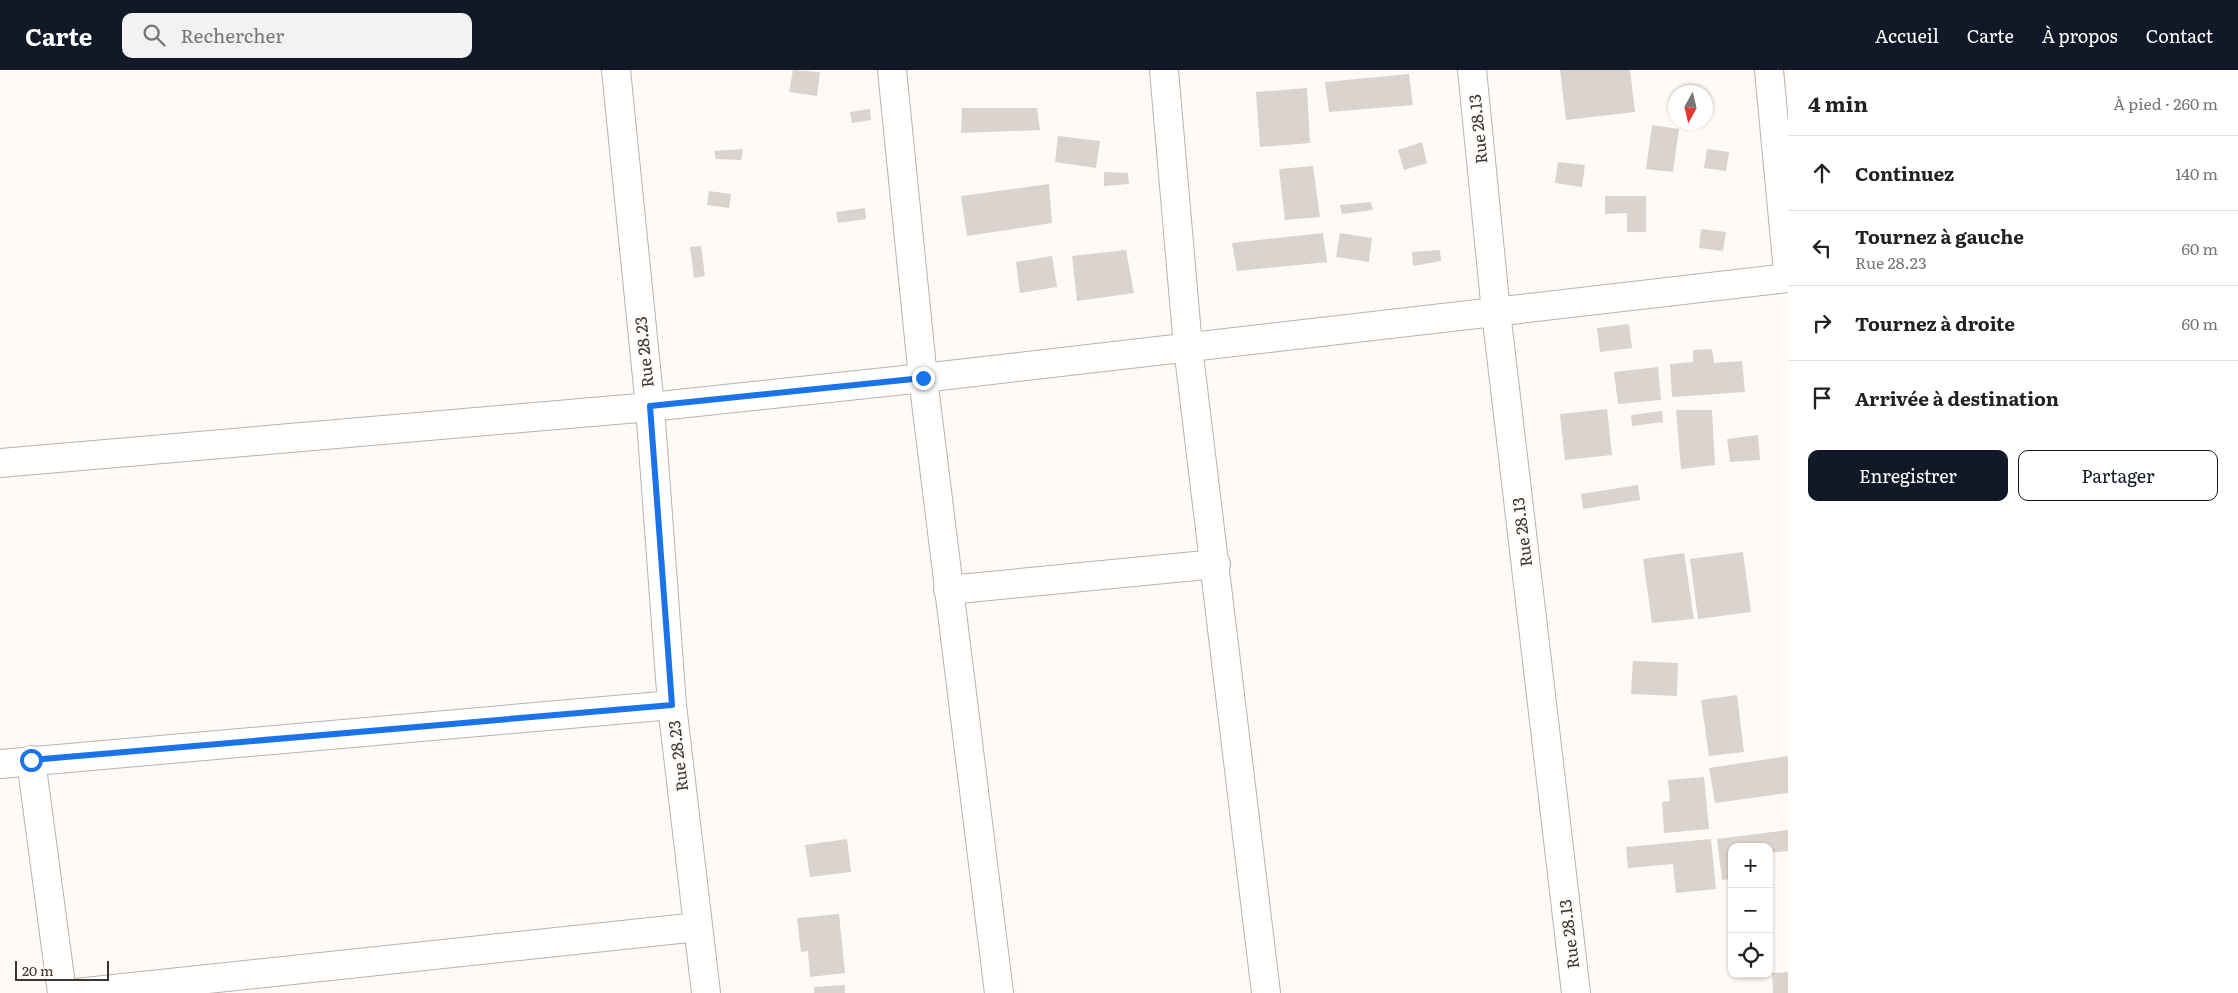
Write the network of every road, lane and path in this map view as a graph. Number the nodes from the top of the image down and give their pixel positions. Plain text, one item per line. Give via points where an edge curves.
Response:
1 (616, 70) edge
2 (892, 70) edge
3 (1164, 70) edge
4 (1472, 70) edge
5 (1769, 70) edge
6 (1788, 272) edge
7 (1788, 278) edge
8 (1496, 312) junction
9 (1188, 347) junction
10 (923, 378) junction
11 (650, 406) junction
12 (0, 463) edge
13 (1216, 564) junction
14 (948, 590) junction
15 (672, 705) junction
16 (31, 760) junction
17 (0, 764) edge
18 (698, 927) junction
19 (62, 993) edge
20 (76, 993) edge
21 (706, 993) edge
22 (999, 993) edge
23 (1266, 993) edge
24 (1576, 993) edge

1 - 11 street, Rue 28.23
2 - 10 street
3 - 9 street
4 - 8 street, Rue 28.13
5 - 6 street
7 - 8 street
8 - 9 street
8 - 24 street, Rue 28.13
9 - 10 street
9 - 13 street
10 - 11 street
10 - 14 street
11 - 12 street
11 - 15 street, Rue 28.23
13 - 14 street
13 - 23 street
14 - 22 street
15 - 16 street
15 - 18 street, Rue 28.23
16 - 17 street
16 - 19 street
18 - 20 street
18 - 21 street, Rue 28.23

